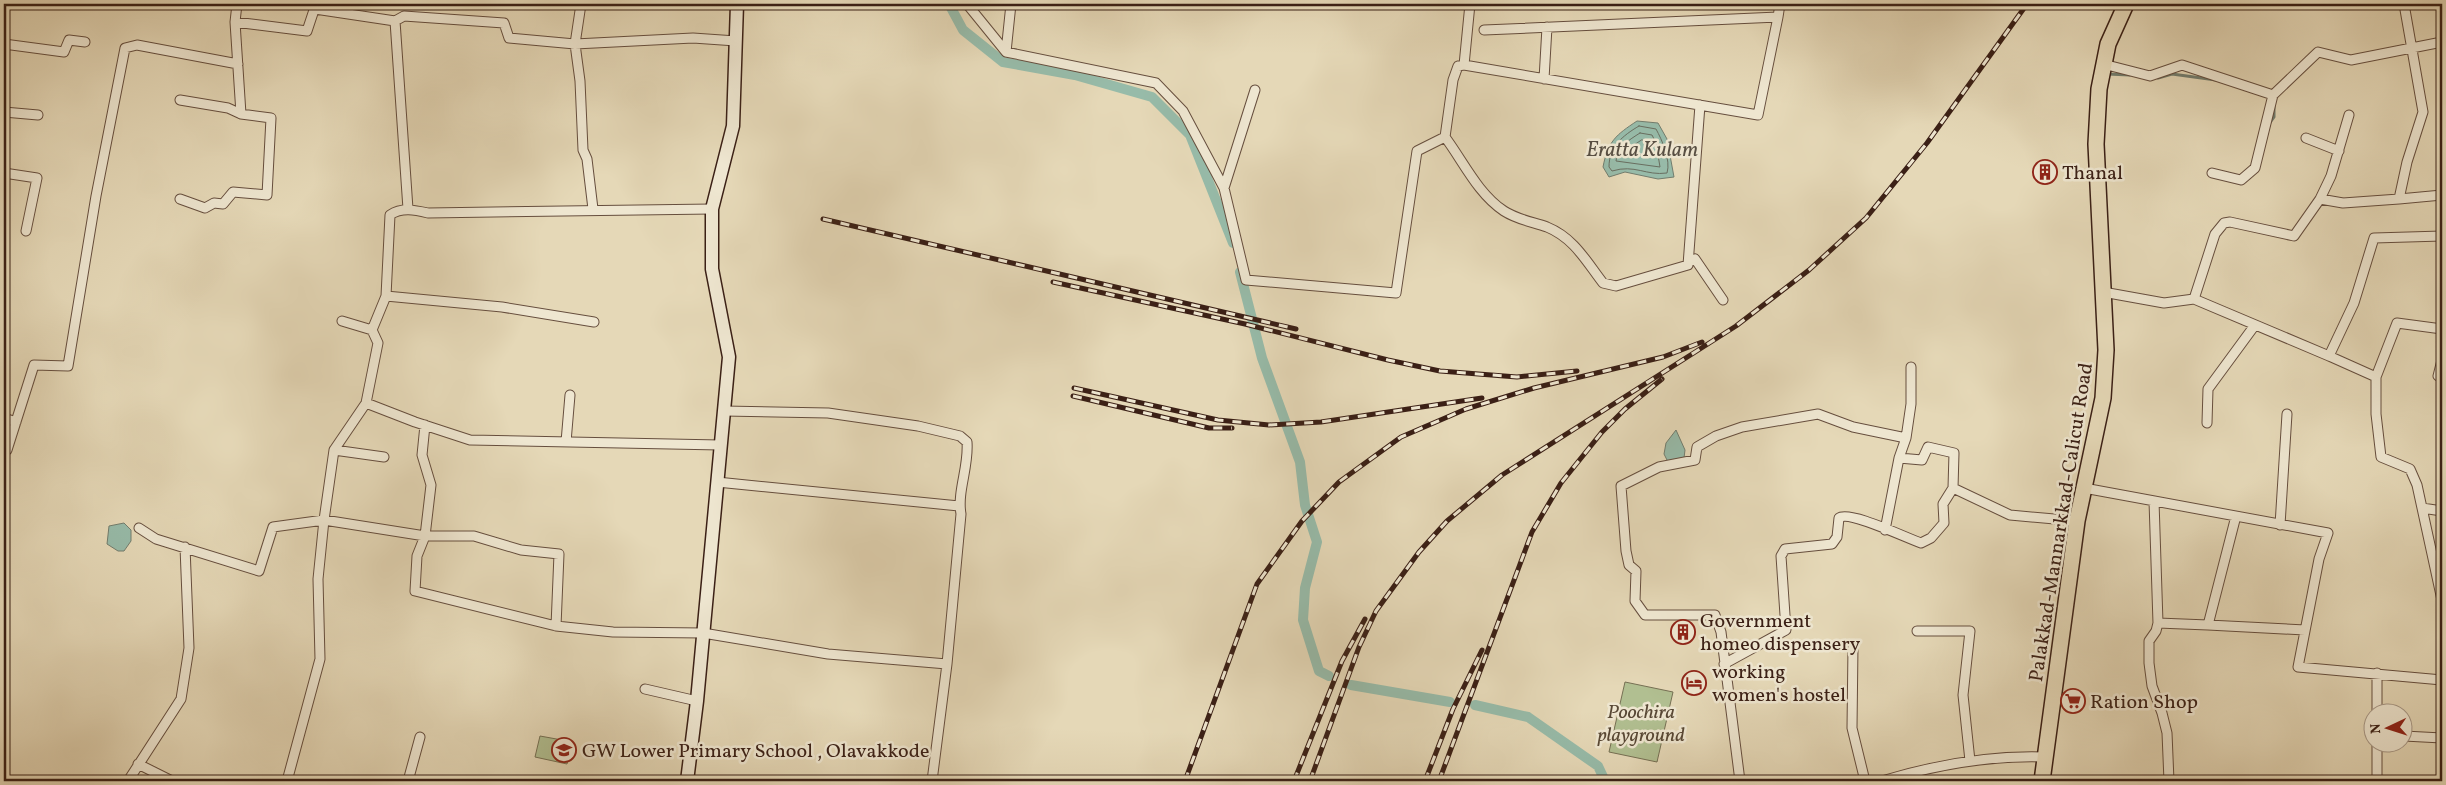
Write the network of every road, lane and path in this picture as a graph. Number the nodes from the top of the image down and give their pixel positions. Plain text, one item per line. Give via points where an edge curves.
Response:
1 (237, 4) edge
2 (581, 4) edge
3 (737, 4) edge
4 (967, 4) edge
5 (1011, 4) edge
6 (1470, 4) edge
7 (1780, 4) edge
8 (2126, 4) edge
9 (2404, 4) edge
10 (315, 6) edge
11 (1778, 17) junction
12 (395, 21) junction
13 (235, 22) junction
14 (1547, 27) junction
15 (1484, 30) dead end
16 (736, 41) junction
17 (85, 42) dead end
18 (2442, 42) edge
19 (4, 44) edge
20 (575, 44) junction
21 (2412, 48) junction
22 (1006, 52) junction
23 (238, 64) junction
24 (2103, 64) junction
25 (1464, 65) junction
26 (1544, 79) junction
27 (1255, 90) dead end
28 (2273, 95) junction
29 (180, 100) dead end
30 (1700, 105) junction
31 (4, 112) edge
32 (241, 114) junction
33 (38, 115) dead end
34 (2349, 115) dead end
35 (1444, 137) junction
36 (2306, 138) dead end
37 (2340, 151) junction
38 (2212, 173) dead end
39 (4, 174) edge
40 (1224, 188) junction
41 (2442, 195) edge
42 (180, 199) dead end
43 (2320, 199) junction
44 (2399, 199) junction
45 (408, 209) junction
46 (593, 209) junction
47 (712, 209) junction
48 (26, 231) dead end
49 (2442, 236) edge
50 (1689, 262) junction
51 (2103, 292) junction
52 (386, 296) junction
53 (2194, 299) junction
54 (1723, 300) dead end
55 (342, 321) dead end
56 (594, 322) dead end
57 (2255, 325) junction
58 (2442, 329) edge
59 (372, 330) junction
60 (2329, 356) junction
61 (2442, 360) edge
62 (1911, 367) dead end
63 (2438, 376) dead end
64 (2376, 377) junction
65 (570, 395) dead end
66 (366, 402) junction
67 (724, 411) junction
68 (2287, 414) dead end
69 (4, 418) edge
70 (16, 422) junction
71 (2207, 424) dead end
72 (425, 425) junction
73 (1906, 438) junction
74 (566, 442) junction
75 (720, 445) junction
76 (8, 450) dead end
77 (334, 450) junction
78 (384, 458) dead end
79 (1899, 458) junction
80 (716, 482) junction
81 (1953, 488) junction
82 (2084, 488) junction
83 (2154, 501) junction
84 (959, 506) junction
85 (2422, 508) junction
86 (2442, 511) edge
87 (2236, 516) junction
88 (324, 520) junction
89 (2077, 521) junction
90 (2280, 524) junction
91 (139, 528) dead end
92 (1885, 530) junction
93 (425, 536) junction
94 (185, 547) junction
95 (2442, 600) edge
96 (2158, 623) junction
97 (2208, 625) junction
98 (556, 626) junction
99 (2305, 630) junction
100 (1917, 631) dead end
101 (703, 633) junction
102 (1853, 646) dead end
103 (947, 664) junction
104 (1724, 664) junction
105 (2377, 673) junction
106 (2442, 680) edge
107 (645, 689) dead end
108 (697, 701) junction
109 (2377, 702) edge
110 (420, 737) dead end
111 (2414, 737) edge
112 (2442, 738) edge
113 (2377, 752) edge
114 (2045, 757) junction
115 (1970, 762) junction
116 (138, 764) junction
117 (128, 781) edge
118 (172, 781) edge
119 (287, 781) edge
120 (408, 781) edge
121 (687, 781) edge
122 (932, 781) edge
123 (1740, 781) edge
124 (1865, 781) edge
125 (1882, 781) edge
126 (2042, 781) edge
127 (2169, 781) edge
128 (2377, 781) edge

1 - 13 street
2 - 20 street
3 - 16 street
4 - 22 street
5 - 22 street
6 - 25 street
7 - 11 street
8 - 24 highway, Palakkad-Mannarkkad-Calicut Road
9 - 21 street
10 - 12 street
10 - 13 street via 307,31
11 - 14 street
11 - 30 street via 1758,115
12 - 20 street via 404,16 504,23 509,38
12 - 45 street
13 - 23 street
14 - 15 street
14 - 26 street
16 - 20 street via 693,38
16 - 47 street via 733,126
17 - 19 street via 69,40 64,52
18 - 21 street
20 - 46 street via 583,150
21 - 28 street via 2351,60 2318,52
21 - 44 street via 2423,112
22 - 40 street via 1156,83 1183,111
23 - 32 street
23 - 70 street via 137,44 126,48 96,196 68,366 34,364
24 - 28 street via 2150,76 2182,65
24 - 51 highway, Palakkad-Mannarkkad-Calicut Road via 2096,144
25 - 26 street
25 - 35 street via 1458,66 1454,80
26 - 30 street
27 - 40 street
28 - 38 street via 2255,168 2241,180
29 - 32 street via 228,108
30 - 50 street
31 - 33 street
32 - 42 street via 271,118 267,195 233,192 223,204 214,203 205,208
34 - 37 street
35 - 40 street via 1417,151 1396,293 1246,280
35 - 50 street via 1482,192 1519,220 1566,236 1608,286 1688,265
36 - 37 street
37 - 43 street
39 - 48 street via 37,178
41 - 44 street
43 - 44 street via 2343,203
43 - 53 street via 2294,236 2224,223 2215,234
45 - 46 street via 428,213
45 - 52 street via 390,215
46 - 47 street
47 - 67 street via 712,269 729,357
49 - 60 street via 2374,238 2354,303
50 - 54 street via 1695,259
51 - 53 street via 2164,303
51 - 82 highway, Palakkad-Mannarkkad-Calicut Road via 2106,350 2103,398
52 - 56 street via 502,307
52 - 59 street
53 - 57 street
55 - 59 street
57 - 60 street
57 - 71 street via 2208,389
58 - 64 street via 2397,323
59 - 66 street via 378,343
60 - 64 street
61 - 63 street
62 - 73 street via 1911,404
64 - 85 street via 2381,457 2410,469
65 - 74 street
66 - 72 street
66 - 77 street
67 - 75 street
67 - 84 street via 828,413 918,426 960,436 967,442 968,459
68 - 90 street
69 - 70 street
70 - 76 street
72 - 74 street via 470,440
72 - 93 street via 422,455 430,485
73 - 79 street
73 - 104 street via 1853,427 1818,414 1788,419 1742,427 1716,436 1698,447 1695,460 1659,467 1621,486 1626,551 1629,565 1636,571 1635,601 1645,615 1715,615 1721,632
74 - 75 street
75 - 80 street
77 - 78 street
77 - 88 street
79 - 81 street via 1922,460 1928,447 1954,453
79 - 92 street
80 - 84 street
80 - 101 street
81 - 89 street via 2010,514
81 - 92 street via 1943,504 1944,523 1930,538 1920,543
82 - 83 street
82 - 89 highway, Palakkad-Mannarkkad-Calicut Road
83 - 87 street
83 - 96 street
84 - 103 street via 961,514
85 - 86 street
85 - 95 street
87 - 90 street
87 - 97 street
88 - 93 street
88 - 94 street via 273,527 259,570
88 - 119 street via 318,579 320,659
89 - 114 highway, Palakkad-Mannarkkad-Calicut Road
90 - 99 street via 2328,533 2318,559
91 - 94 street via 156,539
92 - 104 street via 1872,522 1842,516 1832,544 1785,549 1781,556 1786,630
93 - 98 street via 417,556 416,593
93 - 98 street via 474,536 521,550 559,554
94 - 116 street via 189,648 181,700
96 - 97 street
96 - 127 street via 2149,641 2149,662 2152,686 2167,733
97 - 99 street
98 - 101 street via 613,632
99 - 105 street via 2298,667
100 - 115 street via 1970,631 1963,695
101 - 103 street via 828,654
101 - 108 street
102 - 124 street via 1852,728
103 - 122 street
104 - 123 street
105 - 106 street
105 - 109 street
107 - 108 street
108 - 121 street
110 - 120 street
111 - 112 street
113 - 128 street
114 - 115 street via 1991,758
114 - 126 highway, Palakkad-Mannarkkad-Calicut Road
115 - 125 street via 1929,768
116 - 117 street
116 - 118 street

